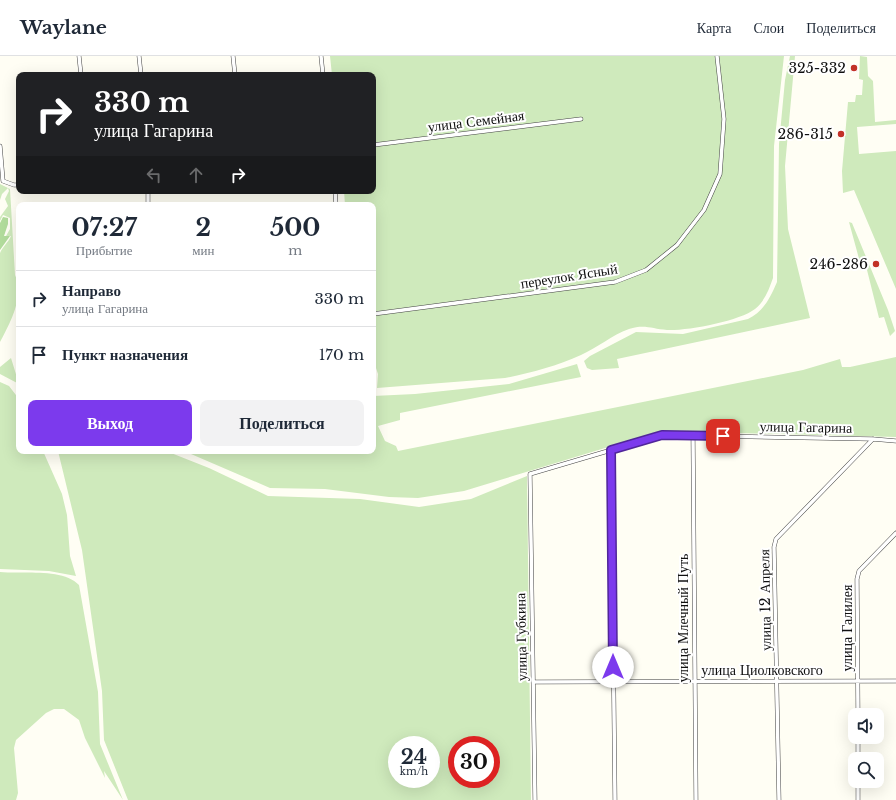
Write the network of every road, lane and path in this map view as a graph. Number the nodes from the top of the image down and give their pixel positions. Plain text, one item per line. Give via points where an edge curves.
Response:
1 (79, 56) edge
2 (139, 56) edge
3 (233, 56) edge
4 (321, 56) edge
5 (717, 56) edge
6 (81, 72) edge
7 (140, 72) edge
8 (235, 72) edge
9 (323, 72) edge
10 (581, 119) dead end
11 (376, 145) edge
12 (0, 146) edge
13 (16, 185) edge
14 (376, 314) edge
15 (693, 436) junction
16 (873, 439) junction
17 (896, 441) edge
18 (611, 450) junction
19 (530, 474) joint
20 (896, 533) edge
21 (694, 681) junction
22 (896, 681) edge
23 (533, 682) junction
24 (613, 682) junction
25 (777, 682) junction
26 (858, 682) junction
27 (858, 708) edge
28 (858, 788) edge
29 (535, 800) edge
30 (615, 800) edge
31 (696, 800) edge
32 (778, 800) edge
33 (858, 800) edge

1 - 6 street
2 - 7 street
3 - 8 street
4 - 9 street
5 - 14 street, переулок Ясный via 724,119 720,174 704,210 677,245 646,270 615,282
10 - 11 street, улица Семейная
12 - 13 street via 3,181
15 - 16 street, улица Гагарина
15 - 18 street, улица Гагарина via 662,435
15 - 21 street, улица Млечный Путь
16 - 17 street, улица Гагарина
16 - 25 street, улица 12 Апреля via 776,539 774,547
18 - 19 street, улица Гагарина
18 - 24 street
19 - 23 street, улица Губкина
20 - 26 street, улица Галилея via 859,571
21 - 24 street, улица Циолковского
21 - 25 street, улица Циолковского
21 - 31 street, улица Млечный Путь
22 - 26 street, улица Циолковского
23 - 24 street, улица Циолковского
23 - 29 street, улица Губкина
24 - 30 street
25 - 26 street, улица Циолковского
25 - 32 street, улица 12 Апреля
26 - 27 street, улица Галилея
28 - 33 street

